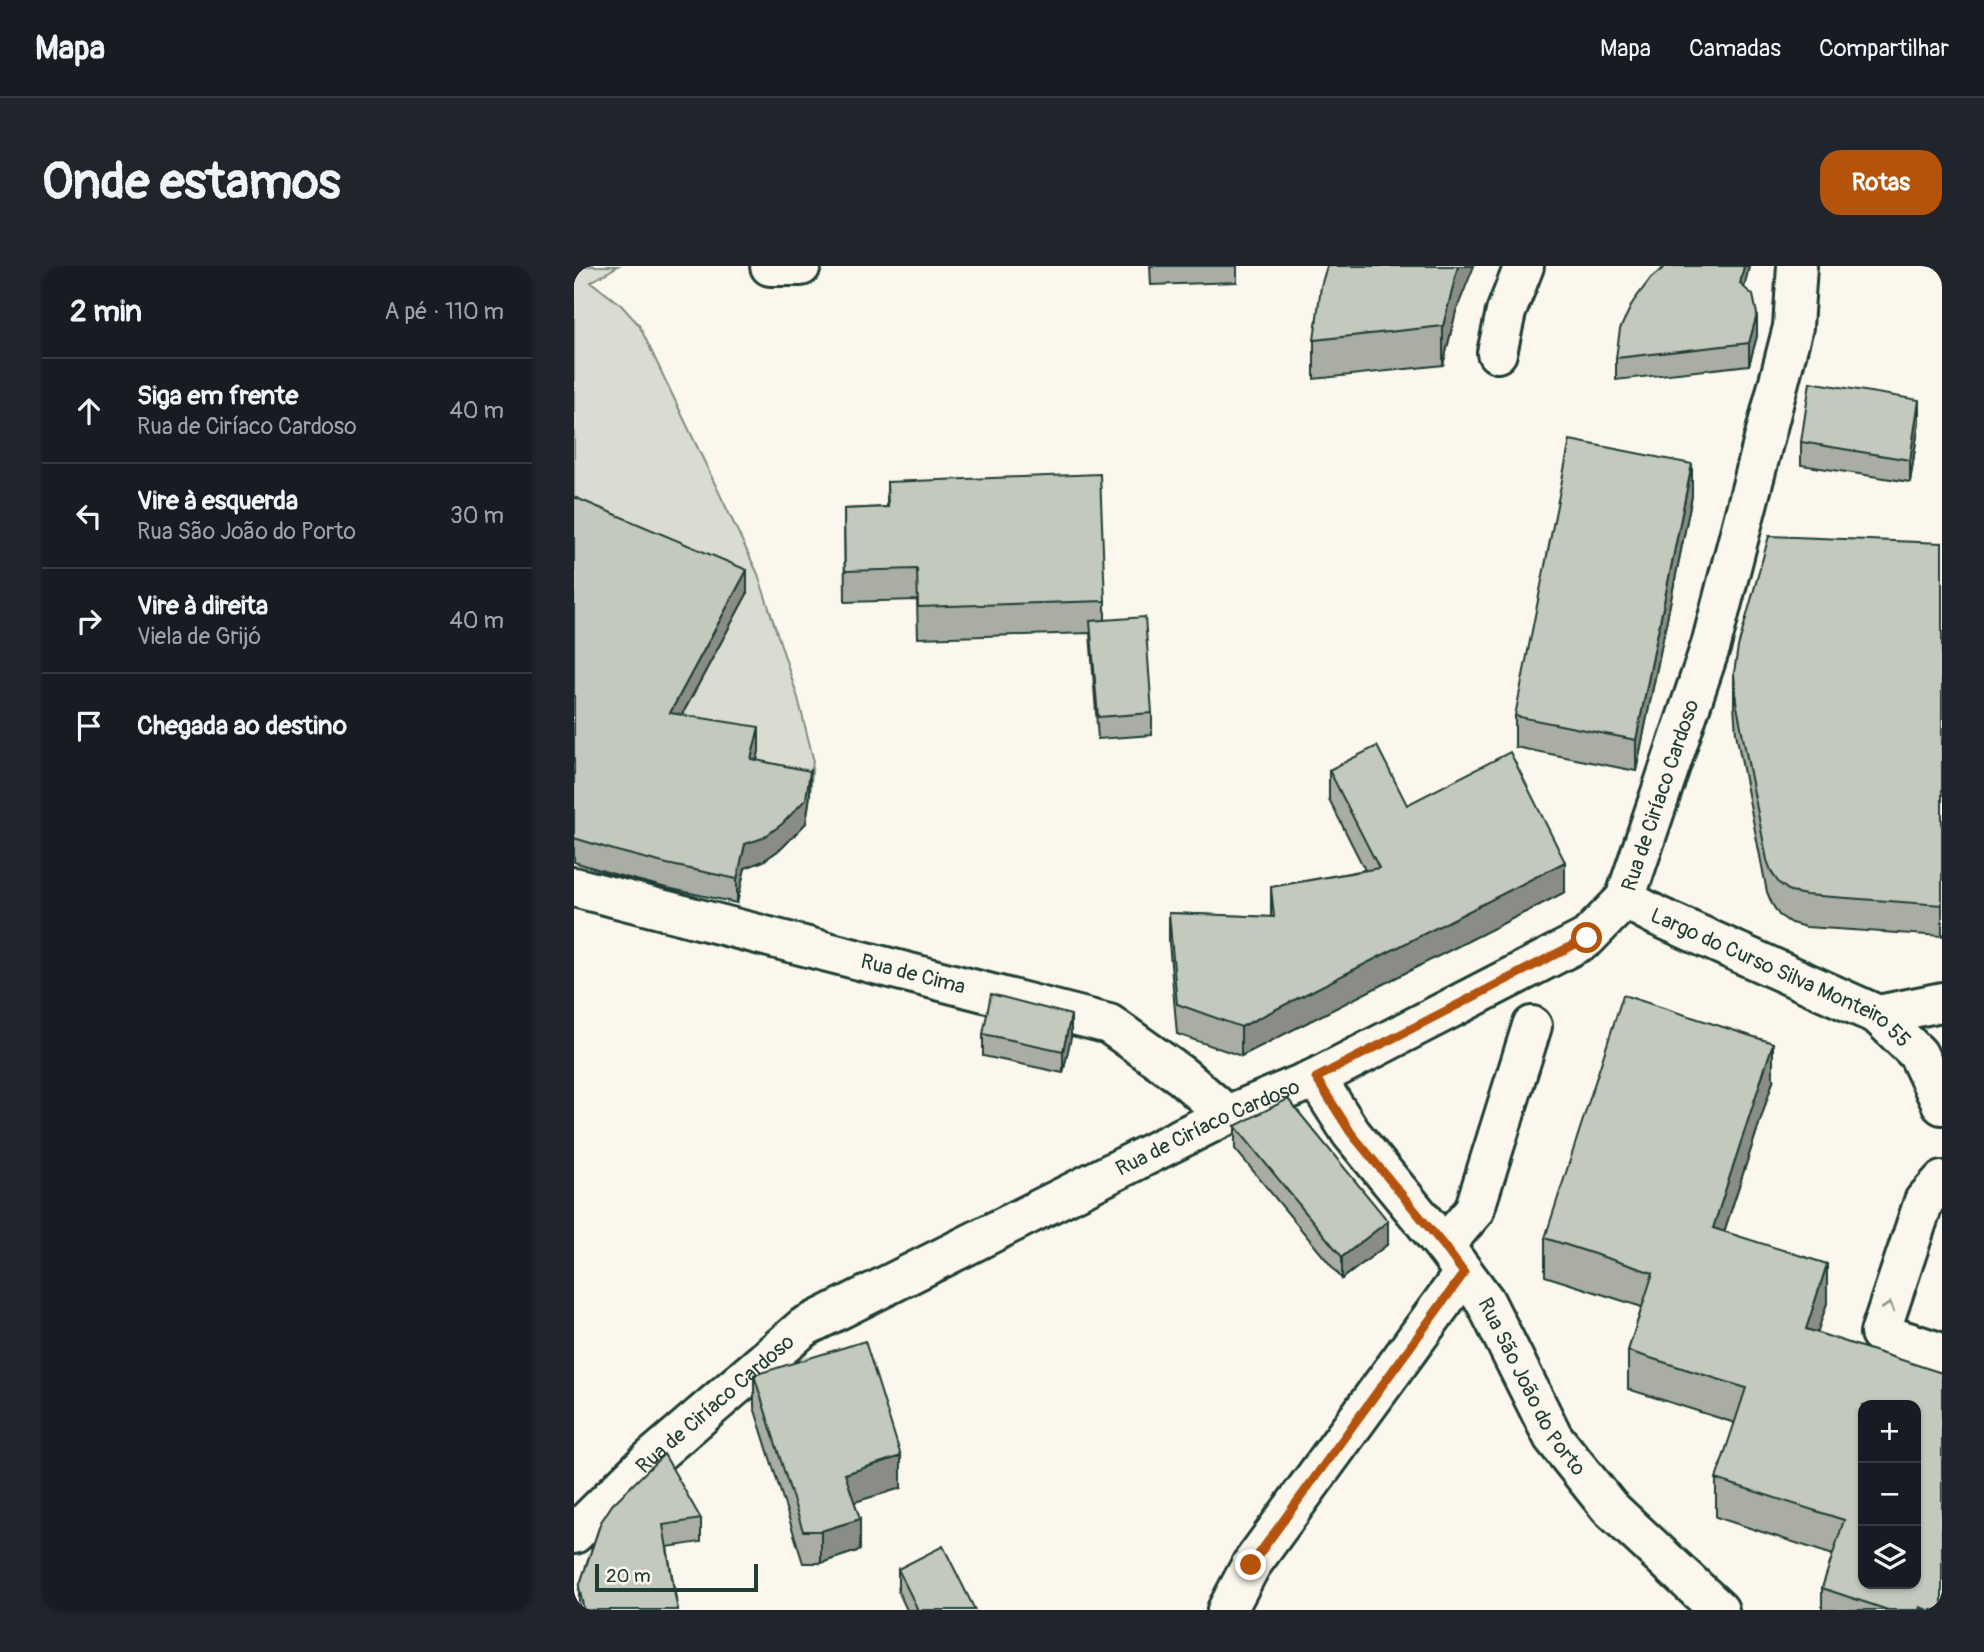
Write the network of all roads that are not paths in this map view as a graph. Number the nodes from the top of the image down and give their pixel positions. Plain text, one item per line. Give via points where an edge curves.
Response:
1 (769, 266) edge
2 (801, 266) edge
3 (1524, 266) edge
4 (1797, 266) edge
5 (1497, 353) dead end
6 (574, 887) edge
7 (1625, 899) junction
8 (1942, 1002) edge
9 (1878, 1015) junction
10 (1532, 1026) dead end
11 (1316, 1078) junction
12 (1942, 1105) edge
13 (1227, 1115) junction
14 (1942, 1181) edge
15 (1454, 1259) junction
16 (1942, 1353) edge
17 (574, 1534) edge
18 (1227, 1610) edge
19 (1719, 1610) edge

1 - 2 street
3 - 5 street via 1506,312
4 - 7 street, Rua de Ciríaco Cardoso via 1793,327 1711,645
6 - 13 street, Rua de Cima via 1109,1024
7 - 9 street, Largo do Curso Silva Monteiro 55
7 - 11 street, Rua de Ciríaco Cardoso via 1587,938
8 - 9 street
9 - 12 street, Largo do Curso Silva Monteiro 55 via 1918,1054
10 - 15 street via 1474,1211
11 - 13 street, Rua de Ciríaco Cardoso
11 - 15 street, Rua São João do Porto via 1351,1133
13 - 17 street, Rua de Ciríaco Cardoso via 804,1326 645,1464
16 -> 14 street via 1880,1334 1924,1201
15 - 18 street via 1251,1565
15 - 19 street, Rua São João do Porto via 1485,1301 1553,1437 1609,1507

